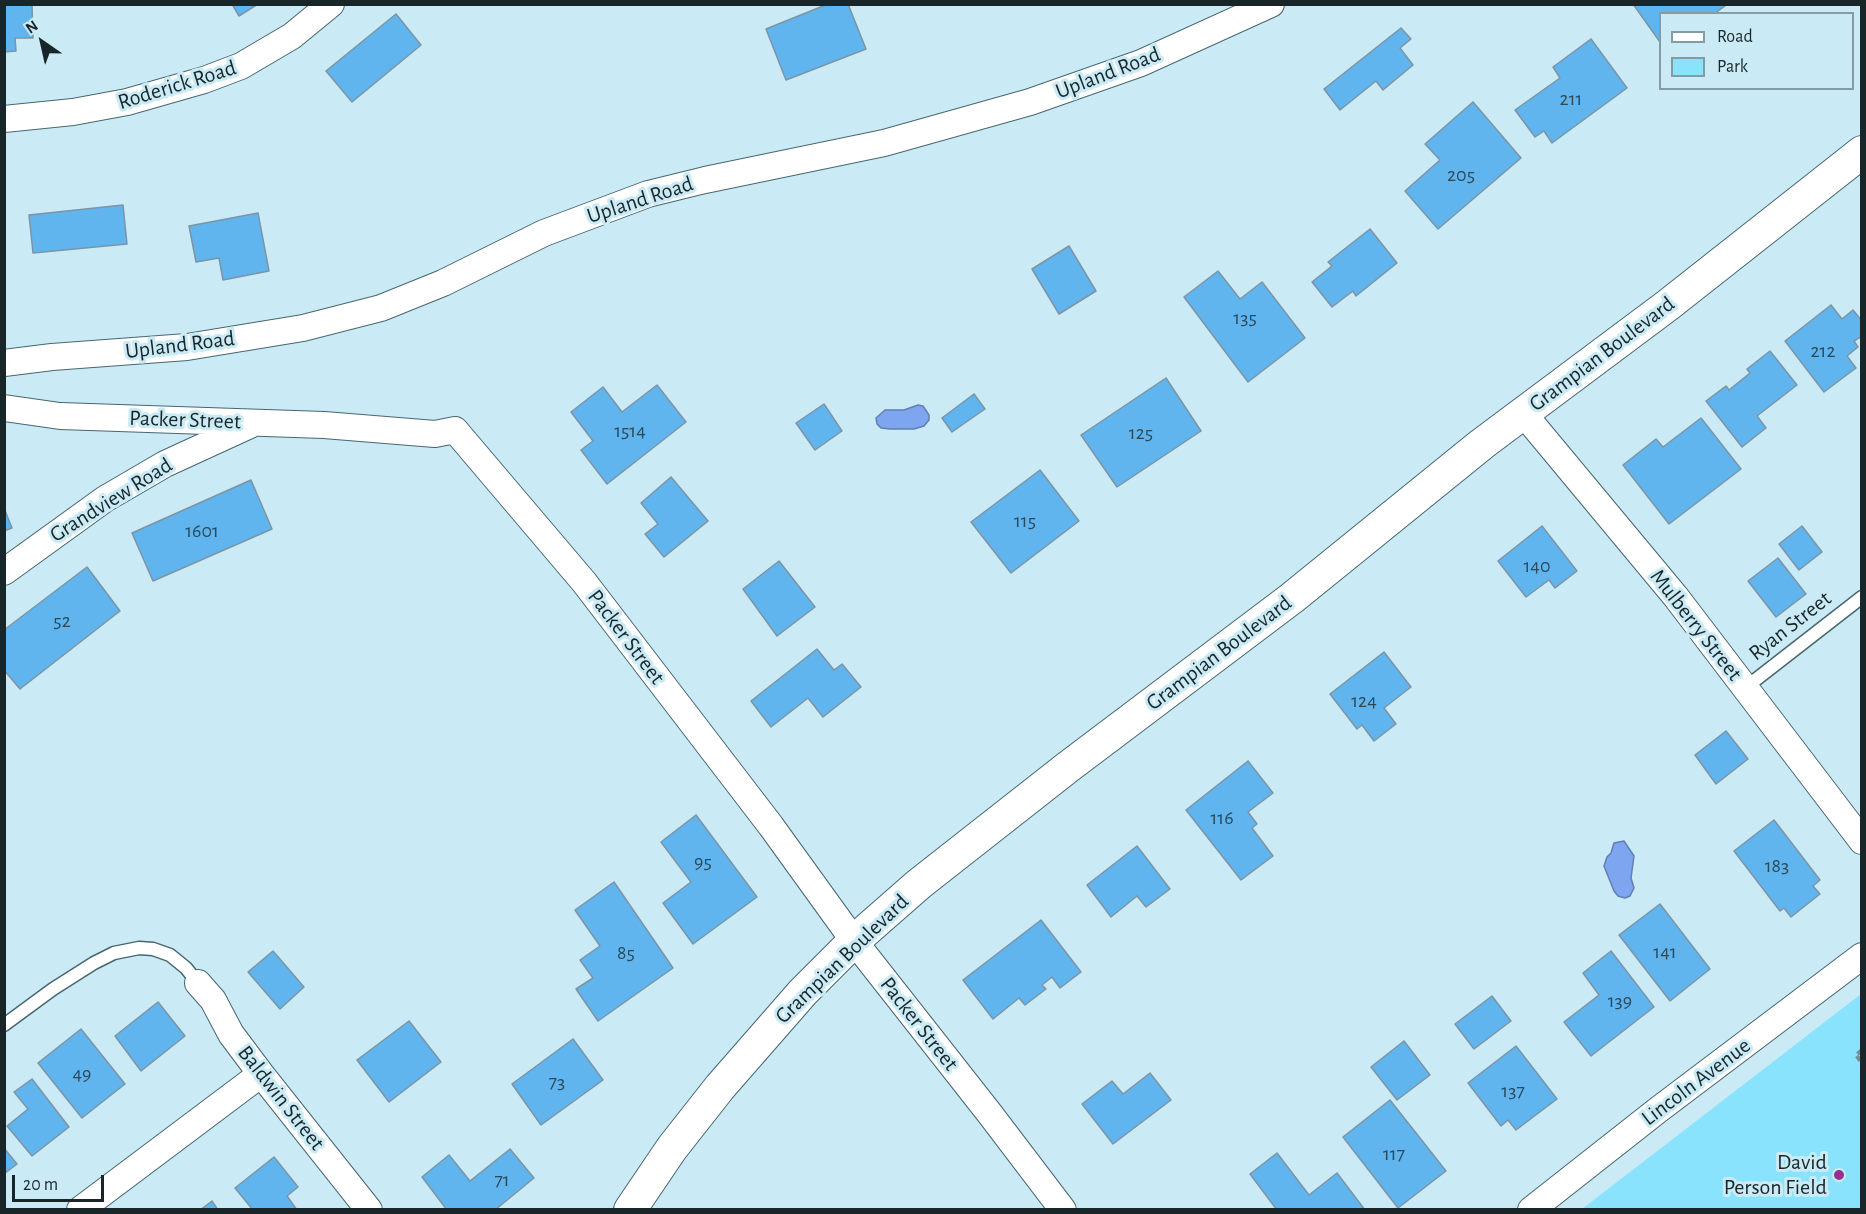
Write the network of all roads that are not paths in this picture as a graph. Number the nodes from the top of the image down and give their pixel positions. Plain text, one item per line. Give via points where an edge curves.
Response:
1 (332, 4) edge
2 (1271, 4) edge
3 (4, 119) edge
4 (1862, 152) edge
5 (4, 363) edge
6 (4, 408) edge
7 (1523, 413) junction
8 (256, 422) junction
9 (4, 572) edge
10 (1862, 597) edge
11 (1745, 688) junction
12 (1862, 841) edge
13 (854, 941) junction
14 (1862, 956) edge
15 (198, 983) joint
16 (4, 1025) edge
17 (261, 1074) junction
18 (80, 1209) edge
19 (369, 1209) edge
20 (630, 1209) edge
21 (1063, 1209) edge
22 (1531, 1209) edge

1 - 3 street, Roderick Road via 282,42 241,66 204,80 127,102
2 - 5 street, Upland Road via 1141,63 1030,102 884,143 648,194 543,233 443,283 381,308 303,328 187,347
4 - 7 street, Grampian Boulevard
6 - 8 street, Packer Street via 60,416
7 - 11 street, Mulberry Street via 1676,597
7 - 13 street, Grampian Boulevard via 1292,598 919,884
8 - 9 street, Grandview Road via 165,464 105,499
8 - 13 street, Packer Street via 435,434 455,430 584,582
10 - 11 lane, Ryan Street
11 - 12 street, Mulberry Street
13 - 20 street, Grampian Boulevard via 803,992 720,1087
13 - 21 street, Packer Street
14 - 22 street, Lincoln Avenue
15 - 16 lane via 170,955 139,948 114,953 53,989
15 - 17 street, Baldwin Street
17 - 18 street
17 - 19 street, Baldwin Street

